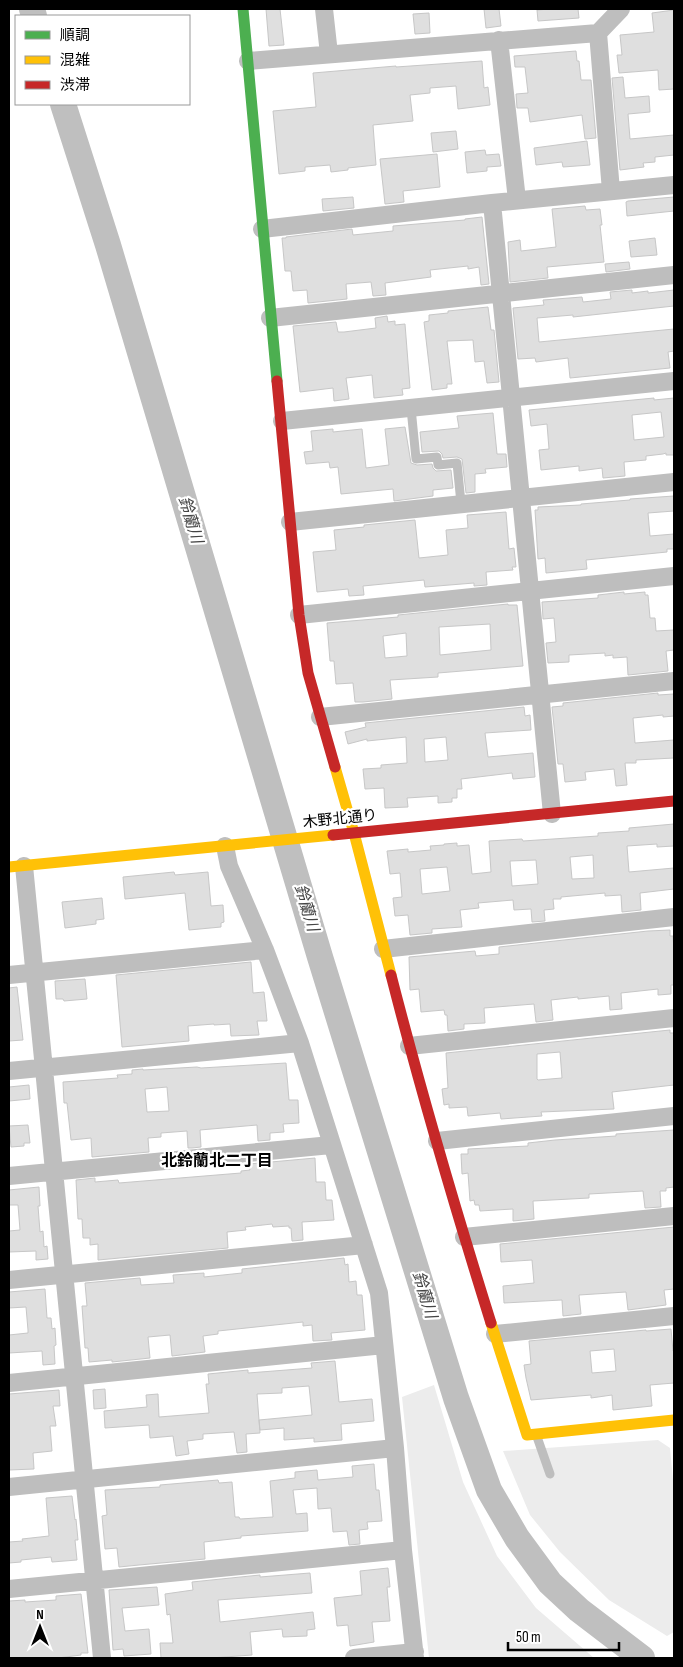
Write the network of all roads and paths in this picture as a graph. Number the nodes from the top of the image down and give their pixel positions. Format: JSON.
{"nodes":[{"id":1,"x":243,"y":9,"type":"edge"},
{"id":2,"x":324,"y":9,"type":"edge"},
{"id":3,"x":621,"y":9,"type":"edge"},
{"id":4,"x":598,"y":33,"type":"junction"},
{"id":5,"x":499,"y":40,"type":"junction"},
{"id":6,"x":329,"y":54,"type":"junction"},
{"id":7,"x":248,"y":61,"type":"junction"},
{"id":8,"x":674,"y":185,"type":"edge"},
{"id":9,"x":611,"y":191,"type":"junction"},
{"id":10,"x":517,"y":200,"type":"junction"},
{"id":11,"x":492,"y":202,"type":"junction"},
{"id":12,"x":262,"y":229,"type":"junction"},
{"id":13,"x":674,"y":276,"type":"edge"},
{"id":14,"x":501,"y":294,"type":"junction"},
{"id":15,"x":270,"y":318,"type":"junction"},
{"id":16,"x":674,"y":381,"type":"edge"},
{"id":17,"x":512,"y":398,"type":"junction"},
{"id":18,"x":411,"y":408,"type":"junction"},
{"id":19,"x":282,"y":421,"type":"junction"},
{"id":20,"x":674,"y":482,"type":"edge"},
{"id":21,"x":521,"y":497,"type":"junction"},
{"id":22,"x":461,"y":503,"type":"junction"},
{"id":23,"x":290,"y":522,"type":"junction"},
{"id":24,"x":674,"y":576,"type":"edge"},
{"id":25,"x":531,"y":590,"type":"junction"},
{"id":26,"x":299,"y":615,"type":"junction"},
{"id":27,"x":674,"y":681,"type":"edge"},
{"id":28,"x":540,"y":694,"type":"junction"},
{"id":29,"x":320,"y":717,"type":"junction"},
{"id":30,"x":674,"y":802,"type":"edge"},
{"id":31,"x":552,"y":814,"type":"junction"},
{"id":32,"x":354,"y":832,"type":"junction"},
{"id":33,"x":225,"y":846,"type":"junction"},
{"id":34,"x":16,"y":866,"type":"edge"},
{"id":35,"x":674,"y":918,"type":"edge"},
{"id":36,"x":383,"y":949,"type":"junction"},
{"id":37,"x":266,"y":950,"type":"junction"},
{"id":38,"x":35,"y":972,"type":"junction"},
{"id":39,"x":9,"y":974,"type":"edge"},
{"id":40,"x":674,"y":1018,"type":"edge"},
{"id":41,"x":300,"y":1043,"type":"junction"},
{"id":42,"x":409,"y":1046,"type":"junction"},
{"id":43,"x":44,"y":1068,"type":"junction"},
{"id":44,"x":9,"y":1071,"type":"edge"},
{"id":45,"x":674,"y":1116,"type":"edge"},
{"id":46,"x":437,"y":1141,"type":"junction"},
{"id":47,"x":331,"y":1145,"type":"junction"},
{"id":48,"x":54,"y":1172,"type":"junction"},
{"id":49,"x":9,"y":1176,"type":"edge"},
{"id":50,"x":674,"y":1216,"type":"edge"},
{"id":51,"x":464,"y":1237,"type":"junction"},
{"id":52,"x":364,"y":1246,"type":"junction"},
{"id":53,"x":64,"y":1274,"type":"junction"},
{"id":54,"x":9,"y":1280,"type":"edge"},
{"id":55,"x":674,"y":1316,"type":"edge"},
{"id":56,"x":495,"y":1334,"type":"junction"},
{"id":57,"x":384,"y":1345,"type":"junction"},
{"id":58,"x":75,"y":1378,"type":"junction"},
{"id":59,"x":9,"y":1384,"type":"edge"},
{"id":60,"x":674,"y":1420,"type":"edge"},
{"id":61,"x":536,"y":1434,"type":"junction"},
{"id":62,"x":395,"y":1448,"type":"junction"},
{"id":63,"x":550,"y":1474,"type":"dead end"},
{"id":64,"x":85,"y":1479,"type":"junction"},
{"id":65,"x":9,"y":1487,"type":"edge"},
{"id":66,"x":403,"y":1550,"type":"junction"},
{"id":67,"x":95,"y":1581,"type":"junction"},
{"id":68,"x":9,"y":1589,"type":"edge"},
{"id":69,"x":415,"y":1655,"type":"edge"},
{"id":70,"x":102,"y":1658,"type":"edge"},
{"id":71,"x":354,"y":1658,"type":"edge"}],
"edges":[{"from":1,"to":7,"type":"street"},
{"from":2,"to":6,"type":"street"},
{"from":3,"to":4,"type":"street"},
{"from":4,"to":5,"type":"street"},
{"from":4,"to":9,"type":"street"},
{"from":5,"to":6,"type":"street"},
{"from":5,"to":10,"type":"street"},
{"from":6,"to":7,"type":"street"},
{"from":7,"to":12,"type":"street"},
{"from":8,"to":9,"type":"street"},
{"from":9,"to":10,"type":"street"},
{"from":10,"to":11,"type":"street"},
{"from":11,"to":12,"type":"street"},
{"from":11,"to":14,"type":"street"},
{"from":12,"to":15,"type":"street"},
{"from":13,"to":14,"type":"street"},
{"from":14,"to":15,"type":"street"},
{"from":14,"to":17,"type":"street"},
{"from":15,"to":19,"type":"street"},
{"from":16,"to":17,"type":"street"},
{"from":17,"to":18,"type":"street"},
{"from":17,"to":21,"type":"street"},
{"from":18,"to":19,"type":"street"},
{"from":18,"to":22,"type":"lane"},
{"from":19,"to":23,"type":"street"},
{"from":20,"to":21,"type":"street"},
{"from":21,"to":22,"type":"street"},
{"from":21,"to":25,"type":"street"},
{"from":22,"to":23,"type":"street"},
{"from":23,"to":26,"type":"street"},
{"from":24,"to":25,"type":"street"},
{"from":25,"to":26,"type":"street"},
{"from":25,"to":28,"type":"street"},
{"from":26,"to":29,"type":"street"},
{"from":27,"to":28,"type":"street"},
{"from":28,"to":29,"type":"street"},
{"from":28,"to":31,"type":"street"},
{"from":29,"to":32,"type":"street"},
{"from":30,"to":31,"type":"street","name":"木野北通り"},
{"from":31,"to":32,"type":"street","name":"木野北通り"},
{"from":32,"to":33,"type":"street","name":"木野北通り"},
{"from":32,"to":36,"type":"street"},
{"from":33,"to":34,"type":"street","name":"木野北通り"},
{"from":33,"to":37,"type":"street"},
{"from":34,"to":38,"type":"street"},
{"from":35,"to":36,"type":"street"},
{"from":36,"to":42,"type":"street"},
{"from":37,"to":38,"type":"street"},
{"from":37,"to":41,"type":"street"},
{"from":38,"to":39,"type":"street"},
{"from":38,"to":43,"type":"street"},
{"from":40,"to":42,"type":"street"},
{"from":41,"to":43,"type":"street"},
{"from":41,"to":47,"type":"street"},
{"from":42,"to":46,"type":"street"},
{"from":43,"to":44,"type":"street"},
{"from":43,"to":48,"type":"street"},
{"from":45,"to":46,"type":"street"},
{"from":46,"to":51,"type":"street"},
{"from":47,"to":48,"type":"street"},
{"from":47,"to":52,"type":"street"},
{"from":48,"to":49,"type":"street"},
{"from":48,"to":53,"type":"street"},
{"from":50,"to":51,"type":"street"},
{"from":51,"to":56,"type":"street"},
{"from":52,"to":53,"type":"street"},
{"from":52,"to":57,"type":"street"},
{"from":53,"to":54,"type":"street"},
{"from":53,"to":58,"type":"street"},
{"from":55,"to":56,"type":"street"},
{"from":56,"to":61,"type":"street"},
{"from":57,"to":58,"type":"street"},
{"from":57,"to":62,"type":"street"},
{"from":58,"to":59,"type":"street"},
{"from":58,"to":64,"type":"street"},
{"from":60,"to":61,"type":"street"},
{"from":61,"to":63,"type":"lane"},
{"from":62,"to":64,"type":"street"},
{"from":62,"to":66,"type":"street"},
{"from":64,"to":65,"type":"street"},
{"from":64,"to":67,"type":"street"},
{"from":66,"to":67,"type":"street"},
{"from":66,"to":69,"type":"street"},
{"from":67,"to":68,"type":"street"},
{"from":67,"to":70,"type":"street"},
{"from":69,"to":71,"type":"street"}]}
